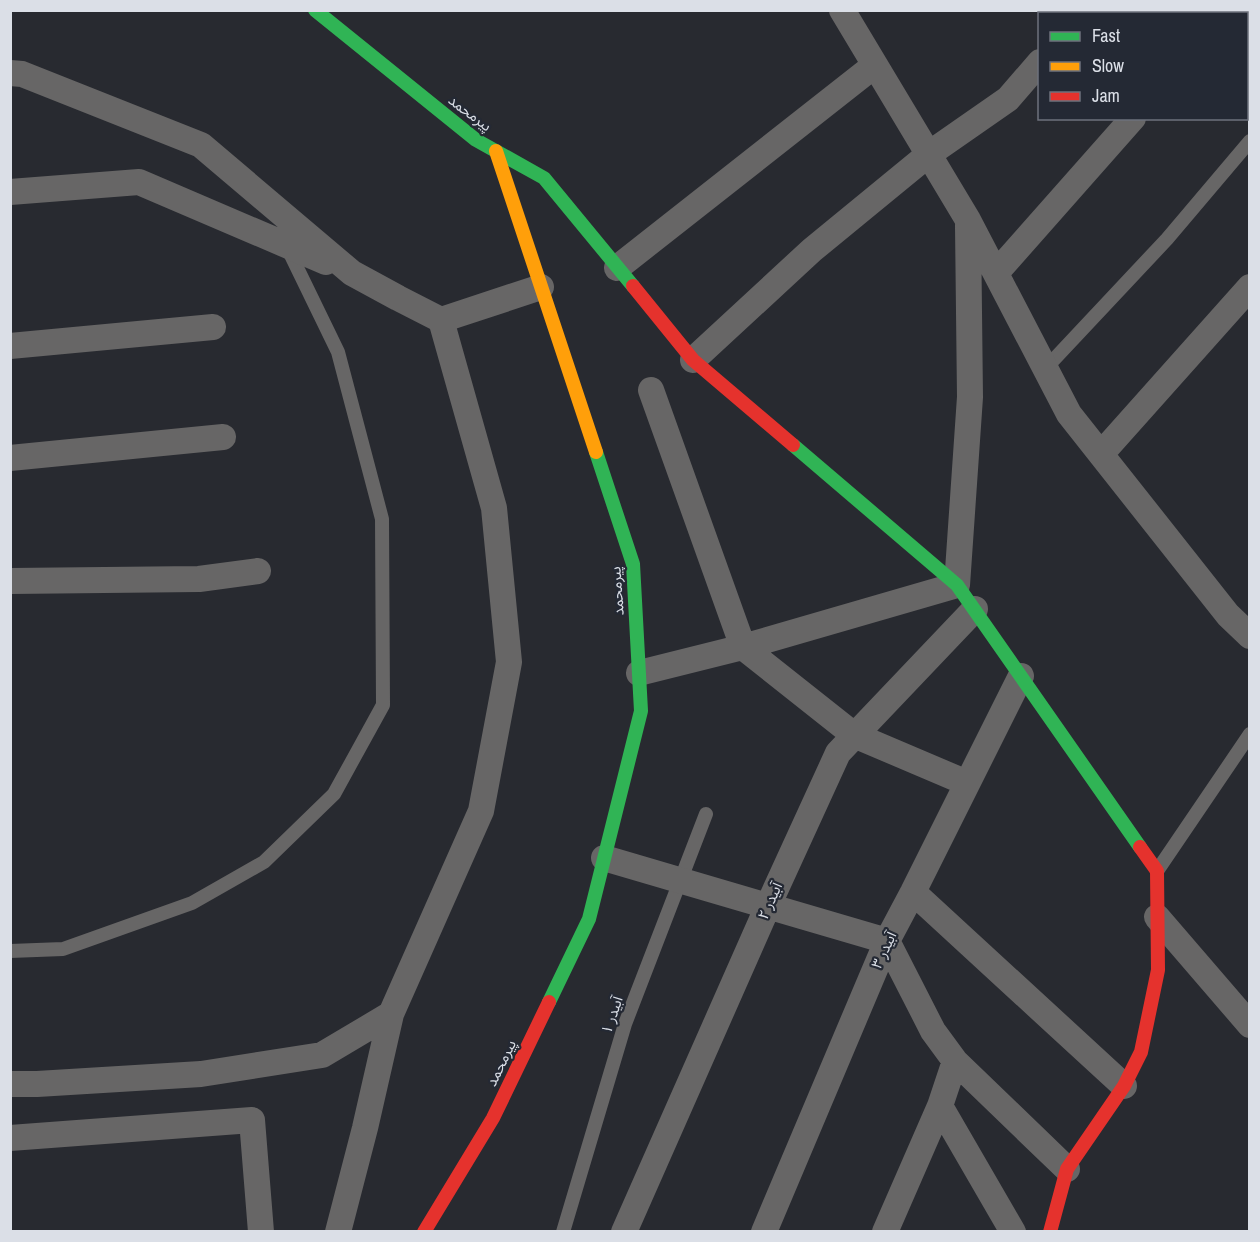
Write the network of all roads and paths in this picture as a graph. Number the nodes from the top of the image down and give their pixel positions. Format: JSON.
{"nodes":[{"id":1,"x":842,"y":10,"type":"edge"},
{"id":2,"x":329,"y":15,"type":"edge"},
{"id":3,"x":1038,"y":64,"type":"edge"},
{"id":4,"x":875,"y":65,"type":"junction"},
{"id":5,"x":10,"y":73,"type":"edge"},
{"id":6,"x":1131,"y":120,"type":"edge"},
{"id":7,"x":1250,"y":141,"type":"edge"},
{"id":8,"x":496,"y":151,"type":"junction"},
{"id":9,"x":929,"y":154,"type":"junction"},
{"id":10,"x":10,"y":192,"type":"edge"},
{"id":11,"x":968,"y":220,"type":"junction"},
{"id":12,"x":286,"y":245,"type":"junction"},
{"id":13,"x":617,"y":268,"type":"junction"},
{"id":14,"x":352,"y":273,"type":"junction"},
{"id":15,"x":996,"y":273,"type":"junction"},
{"id":16,"x":1250,"y":286,"type":"edge"},
{"id":17,"x":541,"y":287,"type":"junction"},
{"id":18,"x":441,"y":320,"type":"junction"},
{"id":19,"x":213,"y":327,"type":"dead end"},
{"id":20,"x":10,"y":346,"type":"edge"},
{"id":21,"x":693,"y":360,"type":"junction"},
{"id":22,"x":1046,"y":369,"type":"junction"},
{"id":23,"x":651,"y":390,"type":"dead end"},
{"id":24,"x":223,"y":437,"type":"dead end"},
{"id":25,"x":1101,"y":454,"type":"junction"},
{"id":26,"x":10,"y":458,"type":"edge"},
{"id":27,"x":258,"y":571,"type":"dead end"},
{"id":28,"x":10,"y":580,"type":"edge"},
{"id":29,"x":957,"y":585,"type":"junction"},
{"id":30,"x":975,"y":609,"type":"junction"},
{"id":31,"x":1250,"y":636,"type":"edge"},
{"id":32,"x":743,"y":647,"type":"junction"},
{"id":33,"x":639,"y":673,"type":"junction"},
{"id":34,"x":1021,"y":676,"type":"junction"},
{"id":35,"x":1250,"y":734,"type":"edge"},
{"id":36,"x":854,"y":735,"type":"junction"},
{"id":37,"x":967,"y":783,"type":"junction"},
{"id":38,"x":706,"y":814,"type":"dead end"},
{"id":39,"x":604,"y":858,"type":"junction"},
{"id":40,"x":1157,"y":871,"type":"junction"},
{"id":41,"x":680,"y":880,"type":"junction"},
{"id":42,"x":913,"y":892,"type":"junction"},
{"id":43,"x":768,"y":906,"type":"junction"},
{"id":44,"x":1157,"y":917,"type":"junction"},
{"id":45,"x":887,"y":941,"type":"junction"},
{"id":46,"x":10,"y":951,"type":"edge"},
{"id":47,"x":391,"y":1014,"type":"junction"},
{"id":48,"x":1250,"y":1025,"type":"edge"},
{"id":49,"x":955,"y":1061,"type":"junction"},
{"id":50,"x":10,"y":1084,"type":"edge"},
{"id":51,"x":1124,"y":1086,"type":"junction"},
{"id":52,"x":940,"y":1106,"type":"junction"},
{"id":53,"x":10,"y":1138,"type":"edge"},
{"id":54,"x":1067,"y":1169,"type":"junction"},
{"id":55,"x":261,"y":1232,"type":"edge"},
{"id":56,"x":338,"y":1232,"type":"edge"},
{"id":57,"x":424,"y":1232,"type":"edge"},
{"id":58,"x":563,"y":1232,"type":"edge"},
{"id":59,"x":624,"y":1232,"type":"edge"},
{"id":60,"x":764,"y":1232,"type":"edge"},
{"id":61,"x":885,"y":1232,"type":"edge"},
{"id":62,"x":1013,"y":1232,"type":"edge"},
{"id":63,"x":1050,"y":1232,"type":"edge"}],
"edges":[{"from":1,"to":4,"type":"street"},
{"from":2,"to":8,"type":"street","name":"پیرمحمد"},
{"from":3,"to":9,"type":"street"},
{"from":4,"to":9,"type":"street"},
{"from":4,"to":13,"type":"street"},
{"from":5,"to":14,"type":"street"},
{"from":6,"to":15,"type":"street"},
{"from":7,"to":22,"type":"lane"},
{"from":8,"to":13,"type":"street"},
{"from":8,"to":17,"type":"street","name":"پیرمحمد"},
{"from":9,"to":11,"type":"street"},
{"from":9,"to":21,"type":"street"},
{"from":10,"to":12,"type":"street"},
{"from":11,"to":15,"type":"street"},
{"from":11,"to":29,"type":"street"},
{"from":12,"to":14,"type":"street"},
{"from":12,"to":46,"type":"lane"},
{"from":13,"to":21,"type":"street"},
{"from":14,"to":18,"type":"street"},
{"from":15,"to":22,"type":"street"},
{"from":16,"to":25,"type":"street"},
{"from":17,"to":18,"type":"street"},
{"from":17,"to":33,"type":"street","name":"پیرمحمد"},
{"from":18,"to":47,"type":"street"},
{"from":19,"to":20,"type":"street"},
{"from":21,"to":29,"type":"street"},
{"from":22,"to":25,"type":"street"},
{"from":23,"to":32,"type":"street"},
{"from":24,"to":26,"type":"street"},
{"from":25,"to":31,"type":"street"},
{"from":27,"to":28,"type":"street"},
{"from":29,"to":30,"type":"street"},
{"from":29,"to":32,"type":"street"},
{"from":30,"to":34,"type":"street"},
{"from":30,"to":36,"type":"street","name":"آبیدر ۲"},
{"from":32,"to":33,"type":"street"},
{"from":32,"to":36,"type":"street"},
{"from":33,"to":39,"type":"street","name":"پیرمحمد"},
{"from":34,"to":37,"type":"street","name":"آبیدر ۳"},
{"from":34,"to":40,"type":"street"},
{"from":35,"to":40,"type":"lane"},
{"from":36,"to":37,"type":"street"},
{"from":36,"to":43,"type":"street","name":"آبیدر ۲"},
{"from":37,"to":42,"type":"street","name":"آبیدر ۳"},
{"from":38,"to":41,"type":"lane","name":"آبیدر ۱"},
{"from":39,"to":41,"type":"street"},
{"from":39,"to":57,"type":"street","name":"پیرمحمد"},
{"from":40,"to":44,"type":"street"},
{"from":41,"to":43,"type":"street"},
{"from":41,"to":58,"type":"lane","name":"آبیدر ۱"},
{"from":42,"to":45,"type":"street","name":"آبیدر ۳"},
{"from":42,"to":51,"type":"street"},
{"from":43,"to":45,"type":"street"},
{"from":43,"to":59,"type":"street","name":"آبیدر ۲"},
{"from":44,"to":48,"type":"street"},
{"from":44,"to":51,"type":"street"},
{"from":45,"to":49,"type":"street"},
{"from":45,"to":60,"type":"street","name":"آبیدر ۳"},
{"from":47,"to":50,"type":"street"},
{"from":47,"to":56,"type":"street"},
{"from":49,"to":52,"type":"street"},
{"from":49,"to":54,"type":"street"},
{"from":51,"to":54,"type":"street"},
{"from":52,"to":61,"type":"street"},
{"from":52,"to":62,"type":"street"},
{"from":53,"to":55,"type":"street"},
{"from":54,"to":63,"type":"street"}]}
